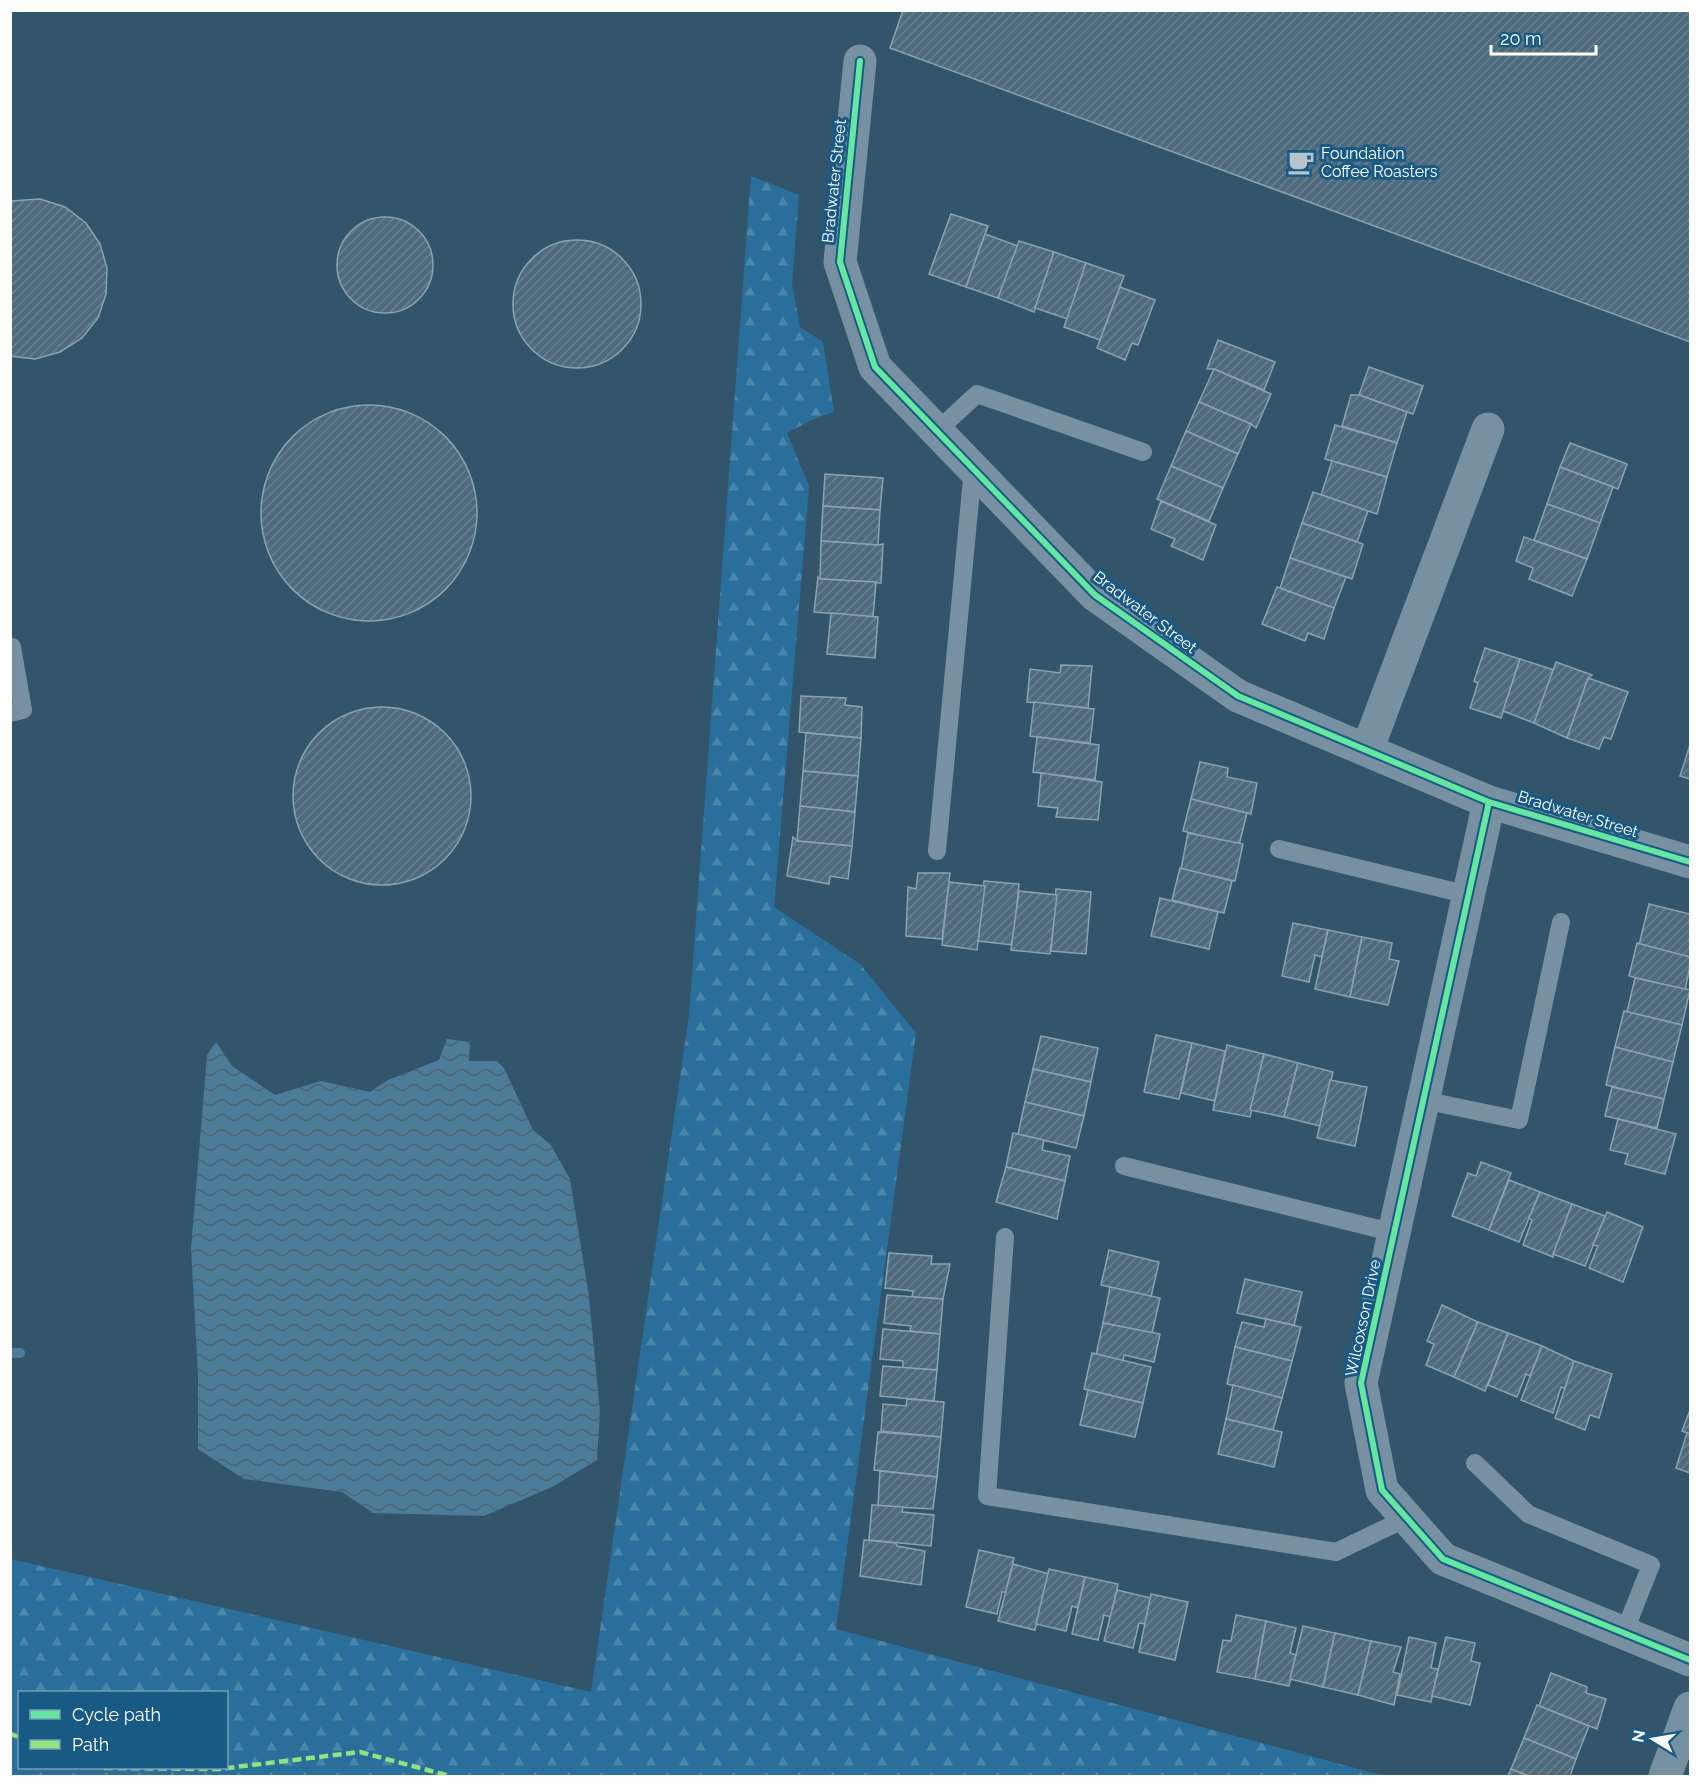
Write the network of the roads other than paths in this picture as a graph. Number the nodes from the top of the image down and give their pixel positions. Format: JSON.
{"nodes":[{"id":1,"x":860,"y":61,"type":"dead end"},
{"id":2,"x":1488,"y":429,"type":"dead end"},
{"id":3,"x":937,"y":430,"type":"junction"},
{"id":4,"x":1143,"y":452,"type":"dead end"},
{"id":5,"x":973,"y":468,"type":"junction"},
{"id":6,"x":10,"y":647,"type":"edge"},
{"id":7,"x":10,"y":713,"type":"edge"},
{"id":8,"x":1367,"y":750,"type":"junction"},
{"id":9,"x":1489,"y":802,"type":"junction"},
{"id":10,"x":1279,"y":849,"type":"dead end"},
{"id":11,"x":937,"y":851,"type":"dead end"},
{"id":12,"x":1690,"y":862,"type":"edge"},
{"id":13,"x":1468,"y":895,"type":"junction"},
{"id":14,"x":1561,"y":922,"type":"dead end"},
{"id":15,"x":1423,"y":1100,"type":"junction"},
{"id":16,"x":1124,"y":1166,"type":"dead end"},
{"id":17,"x":1395,"y":1233,"type":"junction"},
{"id":18,"x":1005,"y":1237,"type":"dead end"},
{"id":19,"x":1475,"y":1463,"type":"dead end"},
{"id":20,"x":1407,"y":1518,"type":"junction"},
{"id":21,"x":1624,"y":1633,"type":"junction"},
{"id":22,"x":1690,"y":1660,"type":"edge"},
{"id":23,"x":1690,"y":1708,"type":"edge"},
{"id":24,"x":1665,"y":1776,"type":"edge"}],
"edges":[{"from":1,"to":3,"type":"street","name":"Bradwater Street"},
{"from":2,"to":8,"type":"street"},
{"from":3,"to":4,"type":"lane"},
{"from":3,"to":5,"type":"street","name":"Bradwater Street"},
{"from":5,"to":8,"type":"street","name":"Bradwater Street"},
{"from":5,"to":11,"type":"lane"},
{"from":6,"to":7,"type":"lane"},
{"from":8,"to":9,"type":"street","name":"Bradwater Street"},
{"from":9,"to":12,"type":"street","name":"Bradwater Street"},
{"from":9,"to":13,"type":"street","name":"Wilcoxson Drive"},
{"from":10,"to":13,"type":"lane"},
{"from":13,"to":15,"type":"street","name":"Wilcoxson Drive"},
{"from":14,"to":15,"type":"lane"},
{"from":15,"to":17,"type":"street","name":"Wilcoxson Drive"},
{"from":16,"to":17,"type":"lane"},
{"from":17,"to":20,"type":"street","name":"Wilcoxson Drive"},
{"from":18,"to":20,"type":"lane"},
{"from":19,"to":21,"type":"lane"},
{"from":20,"to":21,"type":"street","name":"Wilcoxson Drive"},
{"from":21,"to":22,"type":"street","name":"Wilcoxson Drive"},
{"from":23,"to":24,"type":"street"}]}
